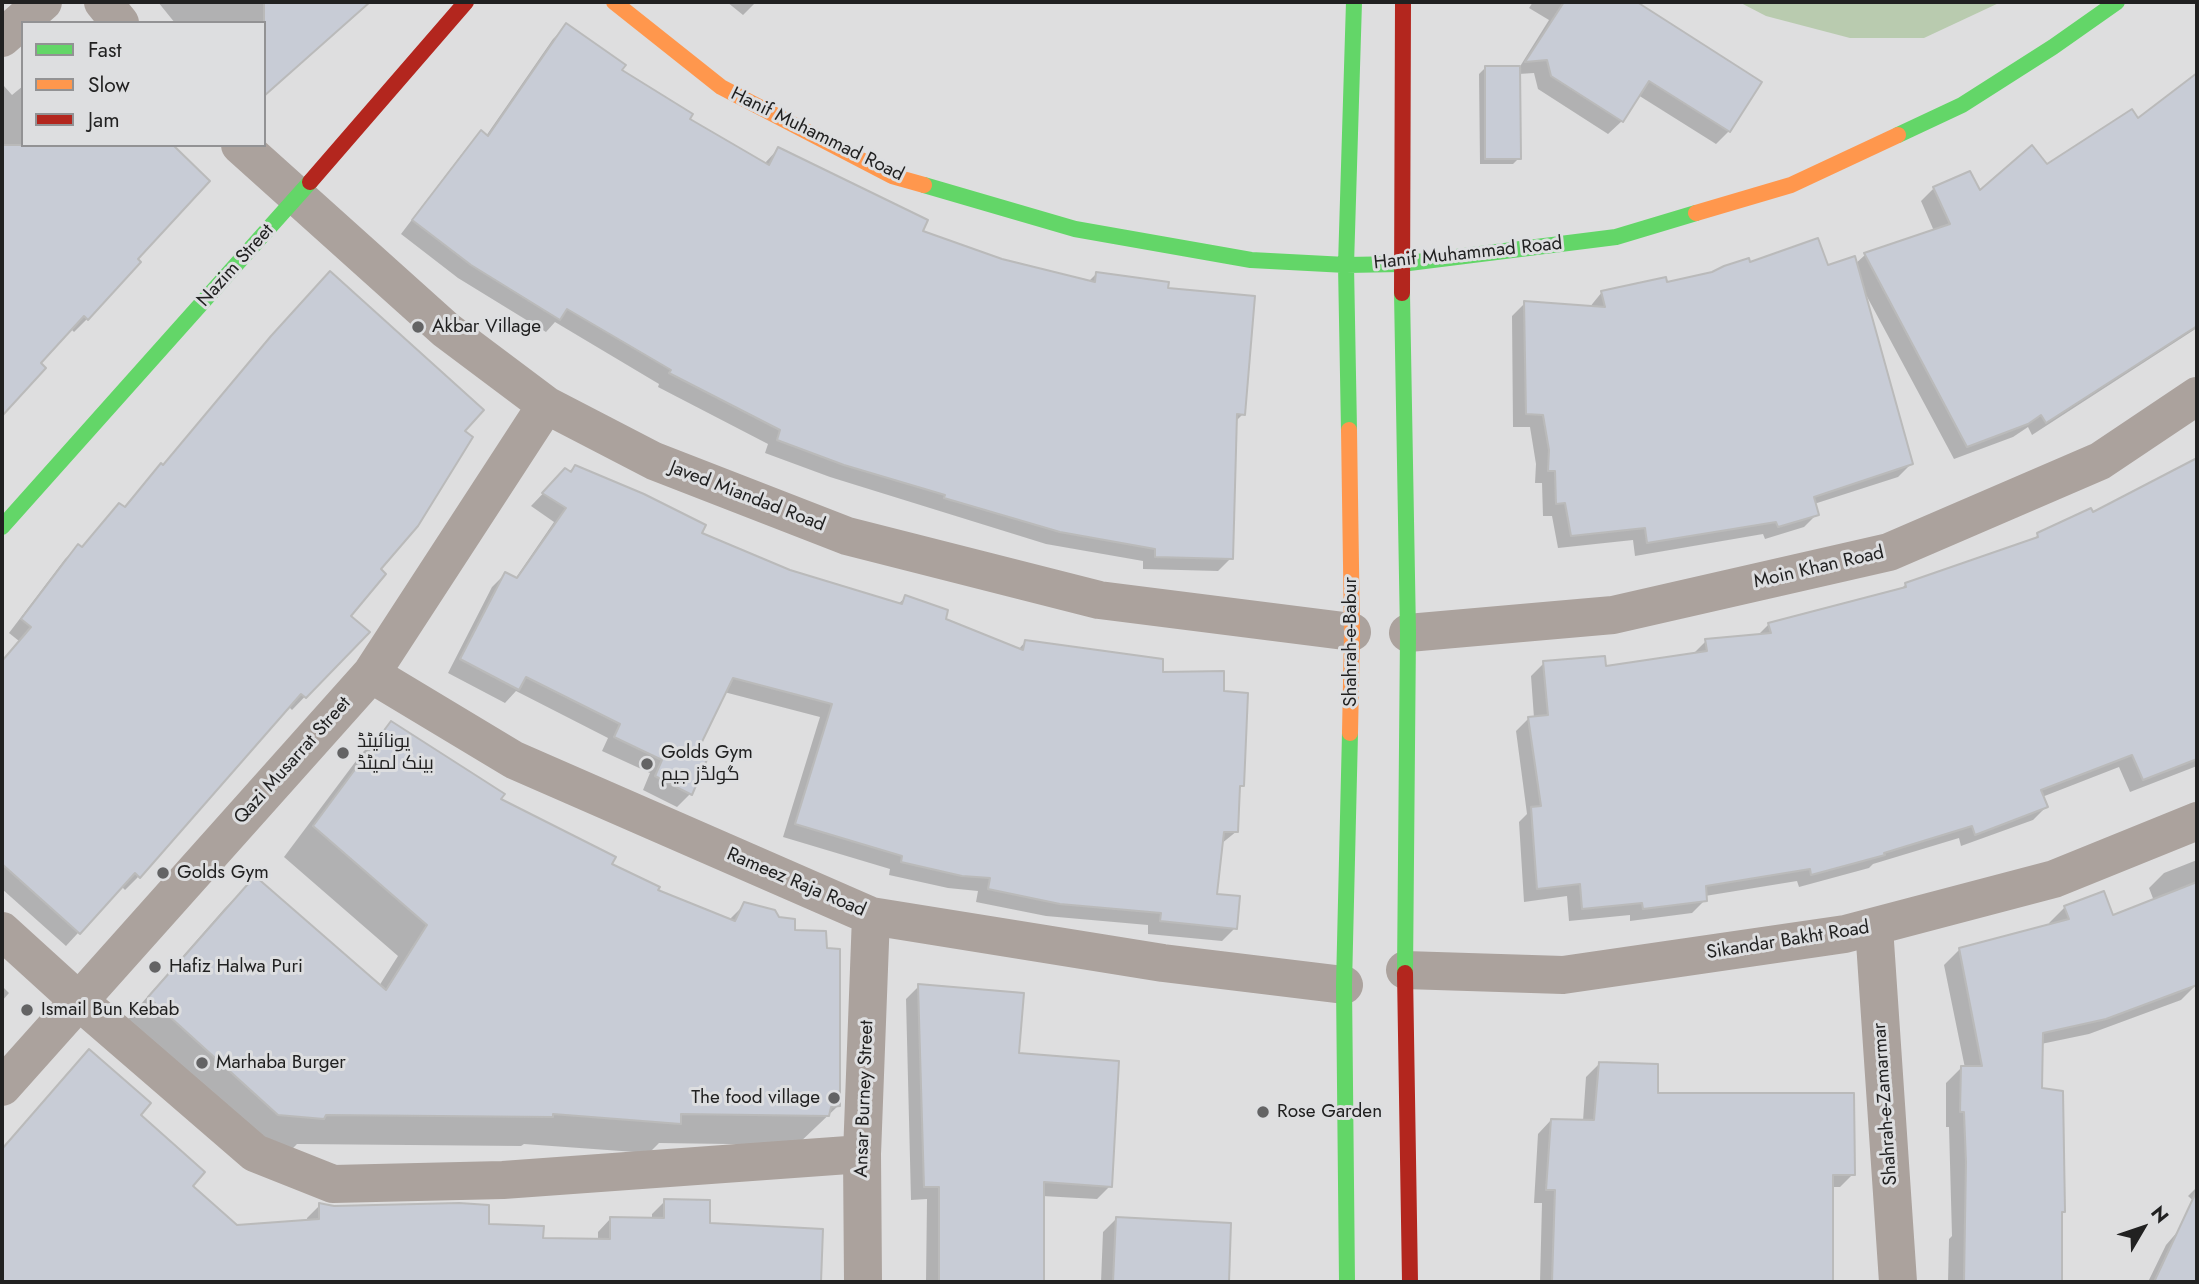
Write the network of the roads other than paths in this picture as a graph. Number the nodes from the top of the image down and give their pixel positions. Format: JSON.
{"nodes":[{"id":1,"x":43,"y":2,"type":"edge"},
{"id":2,"x":103,"y":2,"type":"edge"},
{"id":3,"x":466,"y":2,"type":"edge"},
{"id":4,"x":614,"y":2,"type":"edge"},
{"id":5,"x":1354,"y":2,"type":"edge"},
{"id":6,"x":1403,"y":2,"type":"edge"},
{"id":7,"x":2117,"y":2,"type":"edge"},
{"id":8,"x":118,"y":21,"type":"edge"},
{"id":9,"x":2,"y":37,"type":"edge"},
{"id":10,"x":242,"y":147,"type":"edge"},
{"id":11,"x":297,"y":197,"type":"junction"},
{"id":12,"x":1401,"y":264,"type":"junction"},
{"id":13,"x":1346,"y":265,"type":"junction"},
{"id":14,"x":2197,"y":396,"type":"edge"},
{"id":15,"x":546,"y":405,"type":"junction"},
{"id":16,"x":2,"y":527,"type":"edge"},
{"id":17,"x":1352,"y":632,"type":"junction"},
{"id":18,"x":1408,"y":633,"type":"junction"},
{"id":19,"x":371,"y":674,"type":"junction"},
{"id":20,"x":2197,"y":821,"type":"edge"},
{"id":21,"x":871,"y":916,"type":"junction"},
{"id":22,"x":1874,"y":927,"type":"junction"},
{"id":23,"x":2,"y":931,"type":"edge"},
{"id":24,"x":1405,"y":970,"type":"junction"},
{"id":25,"x":1344,"y":985,"type":"junction"},
{"id":26,"x":79,"y":1001,"type":"junction"},
{"id":27,"x":2,"y":1087,"type":"edge"},
{"id":28,"x":862,"y":1154,"type":"junction"},
{"id":29,"x":863,"y":1282,"type":"edge"},
{"id":30,"x":1347,"y":1282,"type":"edge"},
{"id":31,"x":1410,"y":1282,"type":"edge"},
{"id":32,"x":1898,"y":1282,"type":"edge"}],
"edges":[{"from":1,"to":9,"type":"street"},
{"from":2,"to":8,"type":"street"},
{"from":3,"to":11,"type":"main road","name":"Nazim Street"},
{"from":4,"to":13,"type":"main road","name":"Hanif Muhammad Road"},
{"from":5,"to":13,"type":"main road","name":"Shahrah-e-Babur"},
{"from":6,"to":12,"type":"main road"},
{"from":7,"to":12,"type":"main road","name":"Hanif Muhammad Road"},
{"from":10,"to":11,"type":"street","name":"Javed Miandad Road"},
{"from":11,"to":15,"type":"street","name":"Javed Miandad Road"},
{"from":11,"to":16,"type":"main road","name":"Nazim Street"},
{"from":12,"to":13,"type":"main road","name":"Hanif Muhammad Road"},
{"from":12,"to":18,"type":"main road"},
{"from":13,"to":17,"type":"main road","name":"Shahrah-e-Babur"},
{"from":14,"to":18,"type":"street","name":"Moin Khan Road"},
{"from":15,"to":17,"type":"street","name":"Javed Miandad Road"},
{"from":15,"to":19,"type":"street","name":"Qazi Musarrat Street"},
{"from":17,"to":25,"type":"main road","name":"Shahrah-e-Babur"},
{"from":18,"to":24,"type":"main road"},
{"from":19,"to":21,"type":"street","name":"Rameez Raja Road"},
{"from":19,"to":26,"type":"street","name":"Qazi Musarrat Street"},
{"from":20,"to":22,"type":"street","name":"Sikandar Bakht Road"},
{"from":21,"to":25,"type":"street","name":"Rameez Raja Road"},
{"from":21,"to":28,"type":"street","name":"Ansar Burney Street"},
{"from":22,"to":24,"type":"street","name":"Sikandar Bakht Road"},
{"from":22,"to":32,"type":"street","name":"Shahrah-e-Zamarmar"},
{"from":23,"to":26,"type":"street"},
{"from":24,"to":31,"type":"main road"},
{"from":25,"to":30,"type":"main road","name":"Shahrah-e-Babur"},
{"from":26,"to":27,"type":"street","name":"Qazi Musarrat Street"},
{"from":26,"to":28,"type":"street"},
{"from":28,"to":29,"type":"street","name":"Ansar Burney Street"}]}
